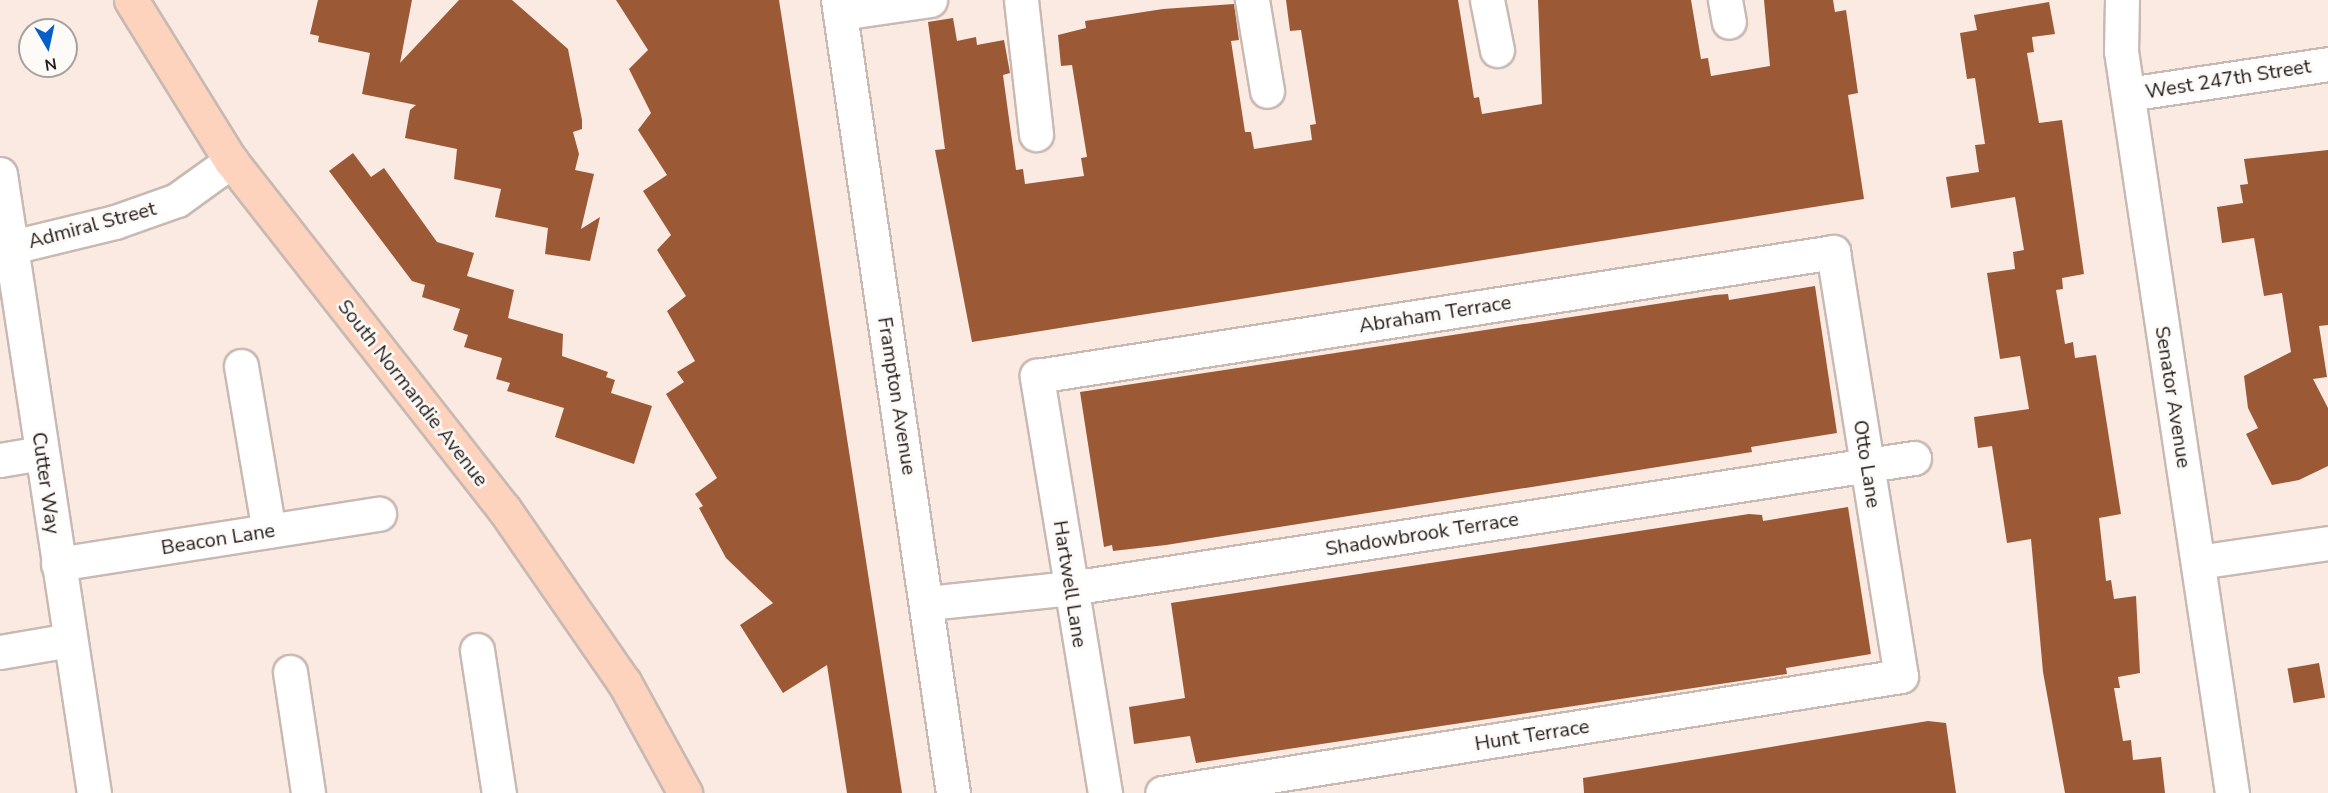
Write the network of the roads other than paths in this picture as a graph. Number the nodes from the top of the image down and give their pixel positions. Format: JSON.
{"nodes":[{"id":1,"x":130,"y":0,"type":"edge"},
{"id":2,"x":930,"y":0,"type":"edge"},
{"id":3,"x":1021,"y":0,"type":"edge"},
{"id":4,"x":1252,"y":0,"type":"edge"},
{"id":5,"x":1487,"y":0,"type":"edge"},
{"id":6,"x":2122,"y":0,"type":"edge"},
{"id":7,"x":838,"y":6,"type":"edge"},
{"id":8,"x":1497,"y":50,"type":"dead end"},
{"id":9,"x":2328,"y":64,"type":"edge"},
{"id":10,"x":1267,"y":91,"type":"dead end"},
{"id":11,"x":2128,"y":94,"type":"junction"},
{"id":12,"x":1036,"y":134,"type":"dead end"},
{"id":13,"x":231,"y":161,"type":"junction"},
{"id":14,"x":0,"y":174,"type":"edge"},
{"id":15,"x":1833,"y":252,"type":"joint"},
{"id":16,"x":8,"y":257,"type":"edge"},
{"id":17,"x":241,"y":366,"type":"dead end"},
{"id":18,"x":1037,"y":375,"type":"joint"},
{"id":19,"x":41,"y":453,"type":"junction"},
{"id":20,"x":1914,"y":458,"type":"dead end"},
{"id":21,"x":0,"y":460,"type":"edge"},
{"id":22,"x":1868,"y":466,"type":"junction"},
{"id":23,"x":379,"y":514,"type":"dead end"},
{"id":24,"x":269,"y":531,"type":"junction"},
{"id":25,"x":2328,"y":543,"type":"edge"},
{"id":26,"x":2198,"y":562,"type":"junction"},
{"id":27,"x":58,"y":564,"type":"junction"},
{"id":28,"x":1071,"y":588,"type":"junction"},
{"id":29,"x":928,"y":603,"type":"junction"},
{"id":30,"x":70,"y":640,"type":"junction"},
{"id":31,"x":477,"y":650,"type":"dead end"},
{"id":32,"x":0,"y":652,"type":"edge"},
{"id":33,"x":290,"y":672,"type":"dead end"},
{"id":34,"x":1901,"y":676,"type":"joint"},
{"id":35,"x":94,"y":793,"type":"edge"},
{"id":36,"x":308,"y":793,"type":"edge"},
{"id":37,"x":499,"y":793,"type":"edge"},
{"id":38,"x":685,"y":793,"type":"edge"},
{"id":39,"x":953,"y":793,"type":"edge"},
{"id":40,"x":1105,"y":793,"type":"edge"},
{"id":41,"x":1162,"y":793,"type":"edge"},
{"id":42,"x":2232,"y":793,"type":"edge"}],
"edges":[{"from":1,"to":13,"type":"main road","name":"South Normandie Avenue"},
{"from":2,"to":7,"type":"street"},
{"from":3,"to":12,"type":"street"},
{"from":4,"to":10,"type":"street"},
{"from":5,"to":8,"type":"street"},
{"from":6,"to":11,"type":"street","name":"Senator Avenue"},
{"from":7,"to":29,"type":"street","name":"Frampton Avenue"},
{"from":9,"to":11,"type":"street","name":"West 247th Street"},
{"from":11,"to":26,"type":"street","name":"Senator Avenue"},
{"from":13,"to":16,"type":"street","name":"Admiral Street"},
{"from":13,"to":38,"type":"main road","name":"South Normandie Avenue"},
{"from":14,"to":16,"type":"street","name":"Cutter Way"},
{"from":15,"to":18,"type":"street","name":"Abraham Terrace"},
{"from":15,"to":22,"type":"street","name":"Otto Lane"},
{"from":16,"to":19,"type":"street","name":"Cutter Way"},
{"from":17,"to":24,"type":"street"},
{"from":18,"to":28,"type":"street","name":"Hartwell Lane"},
{"from":19,"to":21,"type":"street"},
{"from":19,"to":27,"type":"street","name":"Cutter Way"},
{"from":20,"to":22,"type":"street","name":"Shadowbrook Terrace"},
{"from":22,"to":28,"type":"street","name":"Shadowbrook Terrace"},
{"from":22,"to":34,"type":"street","name":"Otto Lane"},
{"from":23,"to":24,"type":"street","name":"Beacon Lane"},
{"from":24,"to":27,"type":"street","name":"Beacon Lane"},
{"from":25,"to":26,"type":"street"},
{"from":26,"to":42,"type":"street","name":"Senator Avenue"},
{"from":27,"to":30,"type":"street","name":"Cutter Way"},
{"from":28,"to":29,"type":"street","name":"Shadowbrook Terrace"},
{"from":28,"to":40,"type":"street","name":"Hartwell Lane"},
{"from":29,"to":39,"type":"street","name":"Frampton Avenue"},
{"from":30,"to":32,"type":"street"},
{"from":30,"to":35,"type":"street","name":"Cutter Way"},
{"from":31,"to":37,"type":"street"},
{"from":33,"to":36,"type":"street"},
{"from":34,"to":41,"type":"street","name":"Hunt Terrace"}]}
